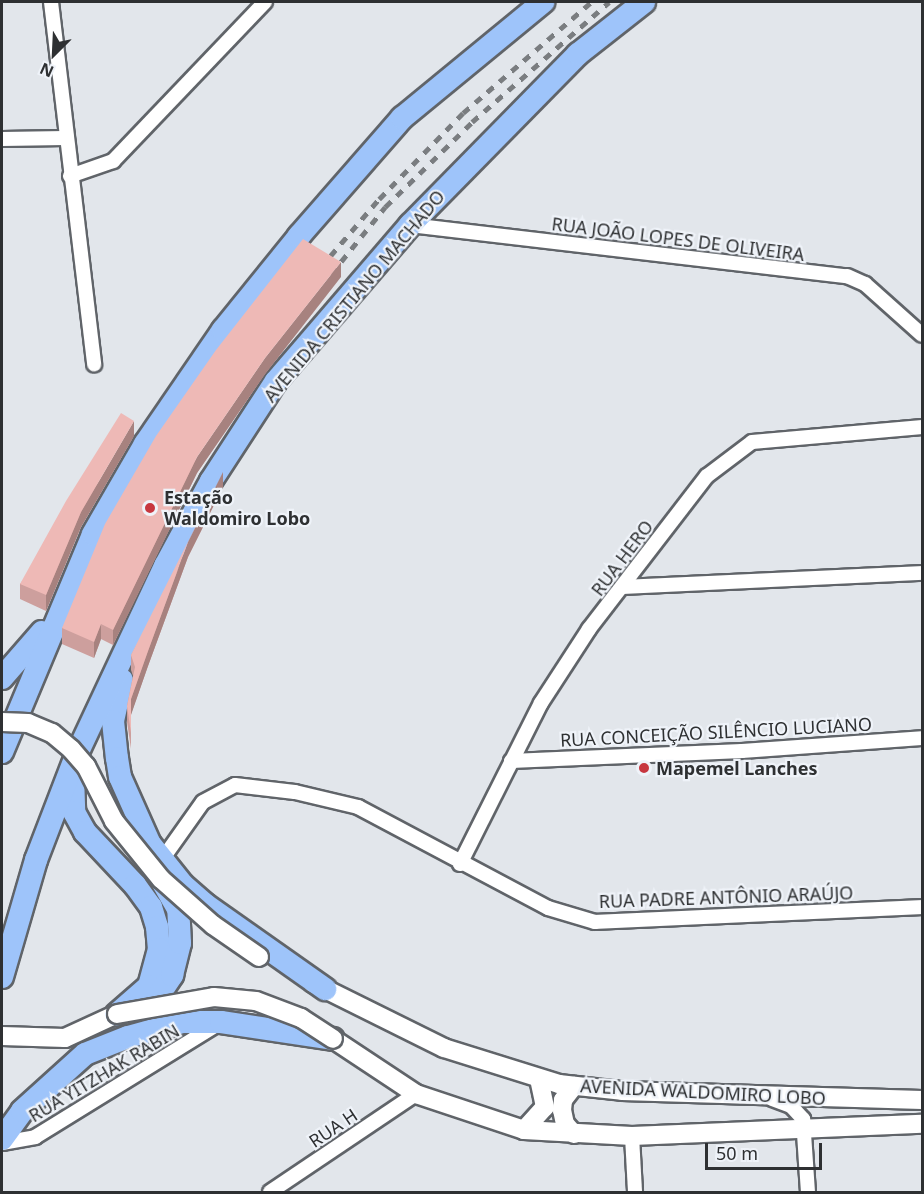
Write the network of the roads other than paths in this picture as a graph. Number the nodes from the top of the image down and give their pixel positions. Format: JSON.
{"nodes":[{"id":1,"x":51,"y":2,"type":"edge"},
{"id":2,"x":265,"y":2,"type":"edge"},
{"id":3,"x":543,"y":2,"type":"edge"},
{"id":4,"x":644,"y":2,"type":"edge"},
{"id":5,"x":65,"y":138,"type":"junction"},
{"id":6,"x":2,"y":140,"type":"edge"},
{"id":7,"x":70,"y":176,"type":"junction"},
{"id":8,"x":410,"y":225,"type":"junction"},
{"id":9,"x":922,"y":335,"type":"edge"},
{"id":10,"x":94,"y":364,"type":"dead end"},
{"id":11,"x":922,"y":427,"type":"edge"},
{"id":12,"x":922,"y":573,"type":"edge"},
{"id":13,"x":624,"y":586,"type":"junction"},
{"id":14,"x":55,"y":618,"type":"junction"},
{"id":15,"x":129,"y":643,"type":"junction"},
{"id":16,"x":2,"y":678,"type":"edge"},
{"id":17,"x":2,"y":722,"type":"edge"},
{"id":18,"x":922,"y":738,"type":"edge"},
{"id":19,"x":2,"y":752,"type":"edge"},
{"id":20,"x":76,"y":756,"type":"junction"},
{"id":21,"x":511,"y":760,"type":"junction"},
{"id":22,"x":460,"y":864,"type":"junction"},
{"id":23,"x":161,"y":870,"type":"junction"},
{"id":24,"x":922,"y":907,"type":"edge"},
{"id":25,"x":2,"y":977,"type":"edge"},
{"id":26,"x":325,"y":989,"type":"junction"},
{"id":27,"x":117,"y":1014,"type":"junction"},
{"id":28,"x":221,"y":1022,"type":"junction"},
{"id":29,"x":2,"y":1036,"type":"edge"},
{"id":30,"x":333,"y":1039,"type":"junction"},
{"id":31,"x":85,"y":1054,"type":"junction"},
{"id":32,"x":539,"y":1079,"type":"junction"},
{"id":33,"x":574,"y":1086,"type":"junction"},
{"id":34,"x":416,"y":1094,"type":"junction"},
{"id":35,"x":747,"y":1094,"type":"junction"},
{"id":36,"x":922,"y":1100,"type":"edge"},
{"id":37,"x":922,"y":1124,"type":"edge"},
{"id":38,"x":805,"y":1128,"type":"junction"},
{"id":39,"x":524,"y":1130,"type":"junction"},
{"id":40,"x":574,"y":1134,"type":"junction"},
{"id":41,"x":632,"y":1136,"type":"junction"},
{"id":42,"x":2,"y":1141,"type":"edge"},
{"id":43,"x":270,"y":1192,"type":"edge"},
{"id":44,"x":635,"y":1192,"type":"edge"},
{"id":45,"x":807,"y":1192,"type":"edge"}],
"edges":[{"from":1,"to":5,"type":"street"},
{"from":2,"to":7,"type":"street"},
{"from":3,"to":14,"type":"highway"},
{"from":4,"to":8,"type":"highway","name":"AVENIDA CRISTIANO MACHADO"},
{"from":5,"to":6,"type":"street"},
{"from":5,"to":7,"type":"street"},
{"from":7,"to":10,"type":"street"},
{"from":8,"to":9,"type":"street","name":"RUA JOÃO LOPES DE OLIVEIRA"},
{"from":8,"to":15,"type":"highway","name":"AVENIDA CRISTIANO MACHADO"},
{"from":11,"to":13,"type":"street","name":"RUA HERO"},
{"from":12,"to":13,"type":"street"},
{"from":13,"to":21,"type":"street","name":"RUA HERO"},
{"from":14,"to":16,"type":"highway"},
{"from":14,"to":19,"type":"highway"},
{"from":15,"to":20,"type":"highway","name":"AVENIDA CRISTIANO MACHADO"},
{"from":15,"to":23,"type":"highway"},
{"from":17,"to":23,"type":"main road","name":"AVENIDA WALDOMIRO LOBO","bridge":true},
{"from":18,"to":21,"type":"street","name":"RUA CONCEIÇÃO SILÊNCIO LUCIANO"},
{"from":20,"to":25,"type":"highway","name":"AVENIDA CRISTIANO MACHADO"},
{"from":20,"to":27,"type":"highway"},
{"from":21,"to":22,"type":"street","name":"RUA HERO"},
{"from":22,"to":23,"type":"street","name":"RUA PADRE ANTÔNIO ARAÚJO"},
{"from":22,"to":24,"type":"street","name":"RUA PADRE ANTÔNIO ARAÚJO"},
{"from":23,"to":26,"type":"highway"},
{"from":23,"to":26,"type":"main road","name":"AVENIDA WALDOMIRO LOBO","bridge":true},
{"from":23,"to":31,"type":"highway"},
{"from":26,"to":32,"type":"main road","name":"AVENIDA WALDOMIRO LOBO"},
{"from":27,"to":29,"type":"main road","name":"AVENIDA WALDOMIRO LOBO"},
{"from":27,"to":30,"type":"main road","name":"AVENIDA WALDOMIRO LOBO","bridge":true},
{"from":28,"to":30,"type":"highway"},
{"from":28,"to":31,"type":"highway"},
{"from":28,"to":42,"type":"street","name":"RUA YITZHAK RABIN"},
{"from":30,"to":34,"type":"main road","name":"AVENIDA WALDOMIRO LOBO"},
{"from":31,"to":42,"type":"highway"},
{"from":32,"to":33,"type":"main road","name":"AVENIDA WALDOMIRO LOBO"},
{"from":32,"to":39,"type":"main road"},
{"from":33,"to":35,"type":"main road","name":"AVENIDA WALDOMIRO LOBO"},
{"from":33,"to":40,"type":"main road"},
{"from":34,"to":39,"type":"main road","name":"AVENIDA WALDOMIRO LOBO"},
{"from":34,"to":43,"type":"street","name":"RUA H"},
{"from":35,"to":36,"type":"main road","name":"AVENIDA WALDOMIRO LOBO"},
{"from":35,"to":38,"type":"street"},
{"from":37,"to":38,"type":"main road","name":"AVENIDA WALDOMIRO LOBO"},
{"from":38,"to":41,"type":"main road","name":"AVENIDA WALDOMIRO LOBO"},
{"from":38,"to":45,"type":"street"},
{"from":39,"to":40,"type":"main road","name":"AVENIDA WALDOMIRO LOBO"},
{"from":40,"to":41,"type":"main road","name":"AVENIDA WALDOMIRO LOBO"},
{"from":41,"to":44,"type":"street"}]}
